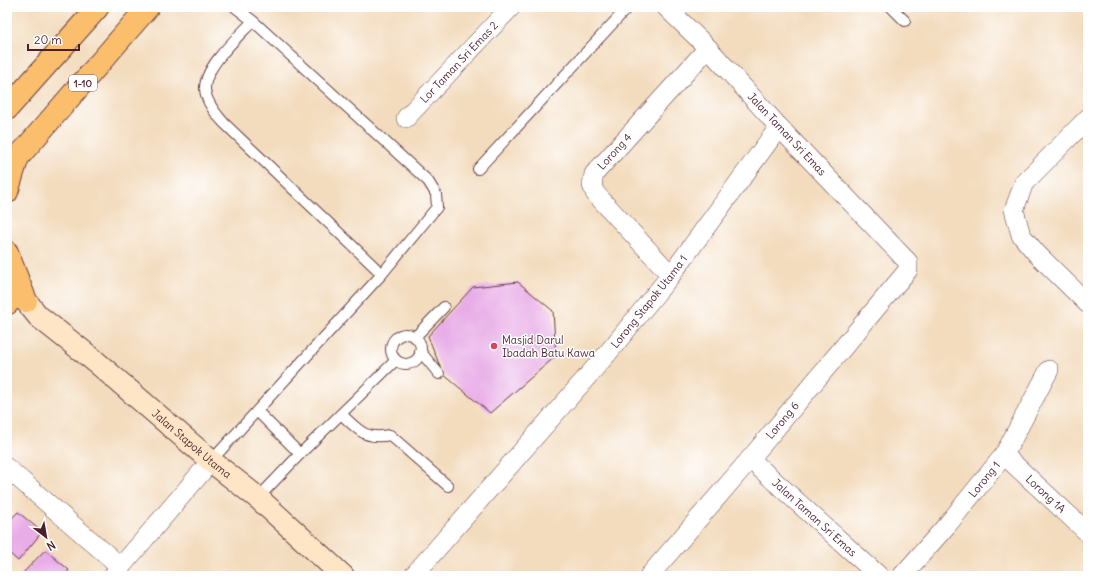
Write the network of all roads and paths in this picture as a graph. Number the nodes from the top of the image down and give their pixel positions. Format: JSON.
{"nodes":[{"id":1,"x":98,"y":7,"type":"edge"},
{"id":2,"x":148,"y":7,"type":"edge"},
{"id":3,"x":235,"y":7,"type":"edge"},
{"id":4,"x":511,"y":7,"type":"edge"},
{"id":5,"x":628,"y":7,"type":"edge"},
{"id":6,"x":891,"y":7,"type":"edge"},
{"id":7,"x":678,"y":11,"type":"edge"},
{"id":8,"x":253,"y":21,"type":"junction"},
{"id":9,"x":905,"y":21,"type":"dead end"},
{"id":10,"x":708,"y":48,"type":"junction"},
{"id":11,"x":7,"y":109,"type":"edge"},
{"id":12,"x":406,"y":118,"type":"dead end"},
{"id":13,"x":1088,"y":118,"type":"edge"},
{"id":14,"x":779,"y":127,"type":"junction"},
{"id":15,"x":12,"y":165,"type":"edge"},
{"id":16,"x":478,"y":169,"type":"dead end"},
{"id":17,"x":7,"y":192,"type":"edge"},
{"id":18,"x":7,"y":252,"type":"edge"},
{"id":19,"x":908,"y":262,"type":"joint"},
{"id":20,"x":382,"y":274,"type":"junction"},
{"id":21,"x":671,"y":275,"type":"junction"},
{"id":22,"x":15,"y":303,"type":"edge"},
{"id":23,"x":1088,"y":304,"type":"edge"},
{"id":24,"x":444,"y":308,"type":"dead end"},
{"id":25,"x":415,"y":337,"type":"junction"},
{"id":26,"x":420,"y":351,"type":"junction"},
{"id":27,"x":396,"y":360,"type":"junction"},
{"id":28,"x":1049,"y":370,"type":"dead end"},
{"id":29,"x":439,"y":374,"type":"dead end"},
{"id":30,"x":256,"y":411,"type":"junction"},
{"id":31,"x":341,"y":414,"type":"junction"},
{"id":32,"x":300,"y":454,"type":"junction"},
{"id":33,"x":1004,"y":455,"type":"junction"},
{"id":34,"x":750,"y":459,"type":"junction"},
{"id":35,"x":211,"y":461,"type":"junction"},
{"id":36,"x":7,"y":468,"type":"edge"},
{"id":37,"x":448,"y":486,"type":"dead end"},
{"id":38,"x":258,"y":498,"type":"junction"},
{"id":39,"x":1088,"y":533,"type":"edge"},
{"id":40,"x":117,"y":572,"type":"edge"},
{"id":41,"x":343,"y":576,"type":"edge"},
{"id":42,"x":413,"y":576,"type":"edge"},
{"id":43,"x":649,"y":576,"type":"edge"},
{"id":44,"x":879,"y":576,"type":"edge"},
{"id":45,"x":902,"y":576,"type":"edge"}],
"edges":[{"from":1,"to":11,"type":"highway"},
{"from":2,"to":15,"type":"highway","number":"1-10"},
{"from":3,"to":8,"type":"lane"},
{"from":4,"to":12,"type":"street","name":"Lor Taman Sri Emas 2"},
{"from":5,"to":16,"type":"lane"},
{"from":6,"to":9,"type":"lane"},
{"from":7,"to":10,"type":"street","name":"Jalan Taman Sri Emas"},
{"from":8,"to":20,"type":"lane"},
{"from":8,"to":20,"type":"lane"},
{"from":10,"to":14,"type":"street","name":"Jalan Taman Sri Emas"},
{"from":10,"to":21,"type":"street","name":"Lorong 4"},
{"from":13,"to":23,"type":"street"},
{"from":14,"to":19,"type":"street","name":"Jalan Taman Sri Emas"},
{"from":14,"to":21,"type":"street","name":"Lorong Stapok Utama 1"},
{"from":15,"to":17,"type":"highway"},
{"from":18,"to":22,"type":"highway"},
{"from":19,"to":34,"type":"street","name":"Lorong 6"},
{"from":20,"to":30,"type":"lane"},
{"from":21,"to":42,"type":"street","name":"Lorong Stapok Utama 1"},
{"from":22,"to":35,"type":"main road","name":"Jalan Stapok Utama"},
{"from":24,"to":25,"type":"lane"},
{"from":25,"to":26,"type":"lane"},
{"from":25,"to":27,"type":"lane"},
{"from":26,"to":27,"type":"lane"},
{"from":26,"to":29,"type":"lane"},
{"from":27,"to":31,"type":"lane"},
{"from":28,"to":33,"type":"street","name":"Lorong 1"},
{"from":30,"to":32,"type":"lane"},
{"from":30,"to":35,"type":"lane"},
{"from":31,"to":32,"type":"lane"},
{"from":31,"to":37,"type":"lane"},
{"from":32,"to":38,"type":"lane"},
{"from":33,"to":39,"type":"street","name":"Lorong 1A"},
{"from":33,"to":45,"type":"street","name":"Lorong 1"},
{"from":34,"to":43,"type":"street","name":"Lorong 6"},
{"from":34,"to":44,"type":"street","name":"Jalan Taman Sri Emas"},
{"from":35,"to":38,"type":"main road","name":"Jalan Stapok Utama"},
{"from":35,"to":40,"type":"street"},
{"from":36,"to":40,"type":"street"},
{"from":38,"to":41,"type":"main road","name":"Jalan Stapok Utama"}]}
